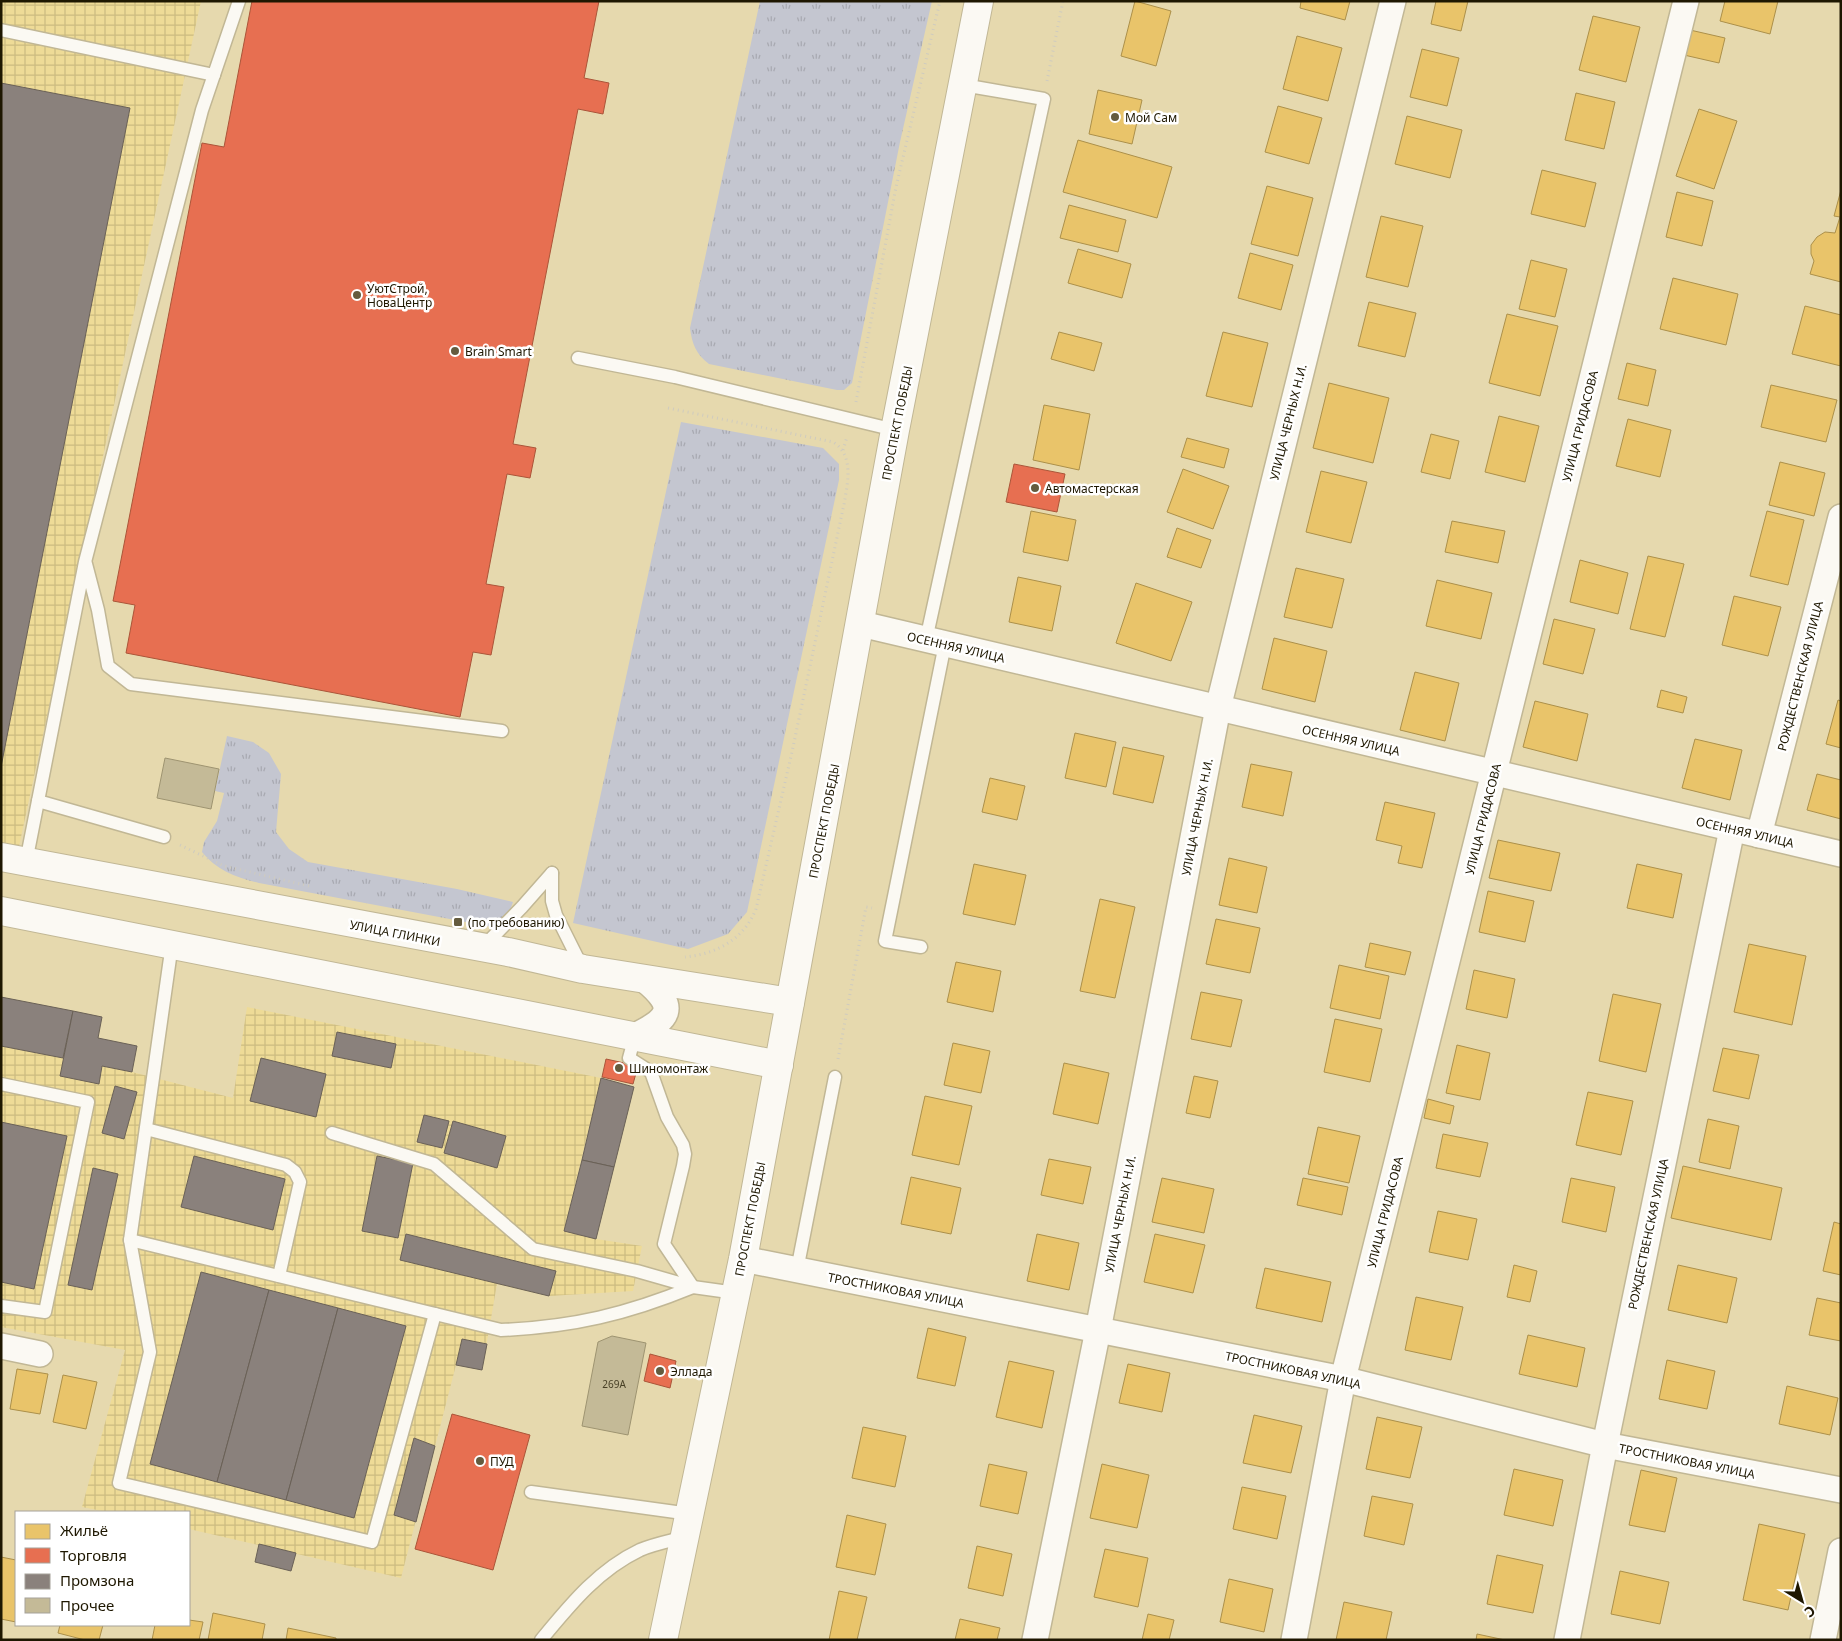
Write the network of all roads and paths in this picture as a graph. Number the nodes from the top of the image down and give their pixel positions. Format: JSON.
{"nodes":[{"id":1,"x":239,"y":1,"type":"edge"},
{"id":2,"x":940,"y":1,"type":"edge"},
{"id":3,"x":979,"y":1,"type":"edge"},
{"id":4,"x":1064,"y":1,"type":"edge"},
{"id":5,"x":1393,"y":1,"type":"edge"},
{"id":6,"x":1686,"y":1,"type":"edge"},
{"id":7,"x":1,"y":30,"type":"edge"},
{"id":8,"x":214,"y":75,"type":"junction"},
{"id":9,"x":962,"y":85,"type":"junction"},
{"id":10,"x":1044,"y":99,"type":"junction"},
{"id":11,"x":578,"y":358,"type":"dead end"},
{"id":12,"x":668,"y":408,"type":"dead end"},
{"id":13,"x":853,"y":419,"type":"junction"},
{"id":14,"x":895,"y":430,"type":"junction"},
{"id":15,"x":843,"y":450,"type":"junction"},
{"id":16,"x":1841,"y":517,"type":"edge"},
{"id":17,"x":85,"y":562,"type":"junction"},
{"id":18,"x":861,"y":624,"type":"junction"},
{"id":19,"x":936,"y":642,"type":"junction"},
{"id":20,"x":1218,"y":708,"type":"junction"},
{"id":21,"x":502,"y":731,"type":"dead end"},
{"id":22,"x":1494,"y":773,"type":"junction"},
{"id":23,"x":38,"y":802,"type":"junction"},
{"id":24,"x":1732,"y":829,"type":"junction"},
{"id":25,"x":1759,"y":835,"type":"junction"},
{"id":26,"x":164,"y":836,"type":"joint"},
{"id":27,"x":1841,"y":854,"type":"edge"},
{"id":28,"x":14,"y":860,"type":"edge"},
{"id":29,"x":310,"y":886,"type":"dead end"},
{"id":30,"x":866,"y":907,"type":"dead end"},
{"id":31,"x":1,"y":911,"type":"edge"},
{"id":32,"x":172,"y":944,"type":"junction"},
{"id":33,"x":468,"y":946,"type":"junction"},
{"id":34,"x":921,"y":947,"type":"dead end"},
{"id":35,"x":682,"y":957,"type":"dead end"},
{"id":36,"x":583,"y":969,"type":"junction"},
{"id":37,"x":646,"y":980,"type":"junction"},
{"id":38,"x":790,"y":1002,"type":"junction"},
{"id":39,"x":635,"y":1036,"type":"junction"},
{"id":40,"x":779,"y":1064,"type":"junction"},
{"id":41,"x":835,"y":1077,"type":"joint"},
{"id":42,"x":1,"y":1084,"type":"edge"},
{"id":43,"x":146,"y":1129,"type":"junction"},
{"id":44,"x":332,"y":1133,"type":"dead end"},
{"id":45,"x":130,"y":1240,"type":"junction"},
{"id":46,"x":743,"y":1259,"type":"junction"},
{"id":47,"x":797,"y":1270,"type":"junction"},
{"id":48,"x":279,"y":1276,"type":"junction"},
{"id":49,"x":693,"y":1287,"type":"junction"},
{"id":50,"x":736,"y":1293,"type":"junction"},
{"id":51,"x":1,"y":1306,"type":"edge"},
{"id":52,"x":435,"y":1314,"type":"junction"},
{"id":53,"x":1098,"y":1330,"type":"junction"},
{"id":54,"x":1,"y":1346,"type":"edge"},
{"id":55,"x":40,"y":1354,"type":"dead end"},
{"id":56,"x":1343,"y":1380,"type":"junction"},
{"id":57,"x":1605,"y":1444,"type":"junction"},
{"id":58,"x":1841,"y":1490,"type":"edge"},
{"id":59,"x":531,"y":1492,"type":"dead end"},
{"id":60,"x":687,"y":1526,"type":"junction"},
{"id":61,"x":1841,"y":1551,"type":"edge"},
{"id":62,"x":541,"y":1640,"type":"edge"},
{"id":63,"x":663,"y":1640,"type":"edge"},
{"id":64,"x":1035,"y":1640,"type":"edge"},
{"id":65,"x":1294,"y":1640,"type":"edge"},
{"id":66,"x":1567,"y":1640,"type":"edge"},
{"id":67,"x":1823,"y":1640,"type":"edge"}],
"edges":[{"from":1,"to":8,"type":"lane"},
{"from":2,"to":13,"type":"path"},
{"from":3,"to":9,"type":"main road","name":"ПРОСПЕКТ ПОБЕДЫ"},
{"from":4,"to":10,"type":"path"},
{"from":5,"to":20,"type":"street","name":"УЛИЦА ЧЕРНЫХ Н.И."},
{"from":6,"to":22,"type":"street","name":"УЛИЦА ГРИДАСОВА"},
{"from":7,"to":8,"type":"lane"},
{"from":8,"to":17,"type":"lane"},
{"from":9,"to":10,"type":"lane"},
{"from":9,"to":14,"type":"main road","name":"ПРОСПЕКТ ПОБЕДЫ"},
{"from":10,"to":19,"type":"lane"},
{"from":11,"to":13,"type":"lane"},
{"from":12,"to":15,"type":"path"},
{"from":13,"to":14,"type":"lane"},
{"from":13,"to":15,"type":"path"},
{"from":14,"to":18,"type":"main road","name":"ПРОСПЕКТ ПОБЕДЫ"},
{"from":15,"to":35,"type":"path"},
{"from":16,"to":25,"type":"street","name":"РОЖДЕСТВЕНСКАЯ УЛИЦА"},
{"from":17,"to":21,"type":"lane"},
{"from":17,"to":23,"type":"lane"},
{"from":18,"to":19,"type":"street","name":"ОСЕННЯЯ УЛИЦА"},
{"from":18,"to":38,"type":"main road","name":"ПРОСПЕКТ ПОБЕДЫ"},
{"from":19,"to":20,"type":"street","name":"ОСЕННЯЯ УЛИЦА"},
{"from":19,"to":34,"type":"lane"},
{"from":20,"to":22,"type":"street","name":"ОСЕННЯЯ УЛИЦА"},
{"from":20,"to":53,"type":"street","name":"УЛИЦА ЧЕРНЫХ Н.И."},
{"from":22,"to":24,"type":"street","name":"ОСЕННЯЯ УЛИЦА"},
{"from":22,"to":56,"type":"street","name":"УЛИЦА ГРИДАСОВА"},
{"from":23,"to":26,"type":"lane"},
{"from":23,"to":28,"type":"lane"},
{"from":24,"to":25,"type":"street","name":"ОСЕННЯЯ УЛИЦА"},
{"from":24,"to":57,"type":"street","name":"РОЖДЕСТВЕНСКАЯ УЛИЦА"},
{"from":25,"to":27,"type":"street","name":"ОСЕННЯЯ УЛИЦА"},
{"from":26,"to":29,"type":"path"},
{"from":28,"to":33,"type":"main road","name":"УЛИЦА ГЛИНКИ"},
{"from":30,"to":41,"type":"path"},
{"from":31,"to":32,"type":"main road"},
{"from":32,"to":39,"type":"main road"},
{"from":32,"to":43,"type":"lane"},
{"from":33,"to":36,"type":"main road","name":"УЛИЦА ГЛИНКИ"},
{"from":33,"to":36,"type":"lane"},
{"from":36,"to":37,"type":"main road","name":"УЛИЦА ГЛИНКИ"},
{"from":37,"to":38,"type":"main road","name":"УЛИЦА ГЛИНКИ"},
{"from":37,"to":39,"type":"street"},
{"from":38,"to":40,"type":"main road","name":"ПРОСПЕКТ ПОБЕДЫ"},
{"from":39,"to":40,"type":"main road"},
{"from":39,"to":49,"type":"lane"},
{"from":40,"to":46,"type":"main road","name":"ПРОСПЕКТ ПОБЕДЫ"},
{"from":41,"to":47,"type":"lane"},
{"from":42,"to":51,"type":"lane"},
{"from":43,"to":45,"type":"lane"},
{"from":43,"to":48,"type":"lane"},
{"from":44,"to":49,"type":"lane"},
{"from":45,"to":48,"type":"lane"},
{"from":45,"to":52,"type":"lane"},
{"from":46,"to":47,"type":"street","name":"ТРОСТНИКОВАЯ УЛИЦА"},
{"from":46,"to":50,"type":"main road","name":"ПРОСПЕКТ ПОБЕДЫ"},
{"from":47,"to":53,"type":"street","name":"ТРОСТНИКОВАЯ УЛИЦА"},
{"from":48,"to":52,"type":"lane"},
{"from":49,"to":50,"type":"lane"},
{"from":49,"to":52,"type":"lane"},
{"from":50,"to":60,"type":"main road","name":"ПРОСПЕКТ ПОБЕДЫ"},
{"from":53,"to":56,"type":"street","name":"ТРОСТНИКОВАЯ УЛИЦА"},
{"from":53,"to":64,"type":"street","name":"УЛИЦА ЧЕРНЫХ Н.И."},
{"from":54,"to":55,"type":"street"},
{"from":56,"to":57,"type":"street","name":"ТРОСТНИКОВАЯ УЛИЦА"},
{"from":56,"to":65,"type":"street","name":"УЛИЦА ГРИДАСОВА"},
{"from":57,"to":58,"type":"street","name":"ТРОСТНИКОВАЯ УЛИЦА"},
{"from":57,"to":66,"type":"street","name":"РОЖДЕСТВЕНСКАЯ УЛИЦА"},
{"from":59,"to":60,"type":"lane"},
{"from":60,"to":62,"type":"lane"},
{"from":60,"to":63,"type":"main road","name":"ПРОСПЕКТ ПОБЕДЫ"},
{"from":61,"to":67,"type":"street"}]}
